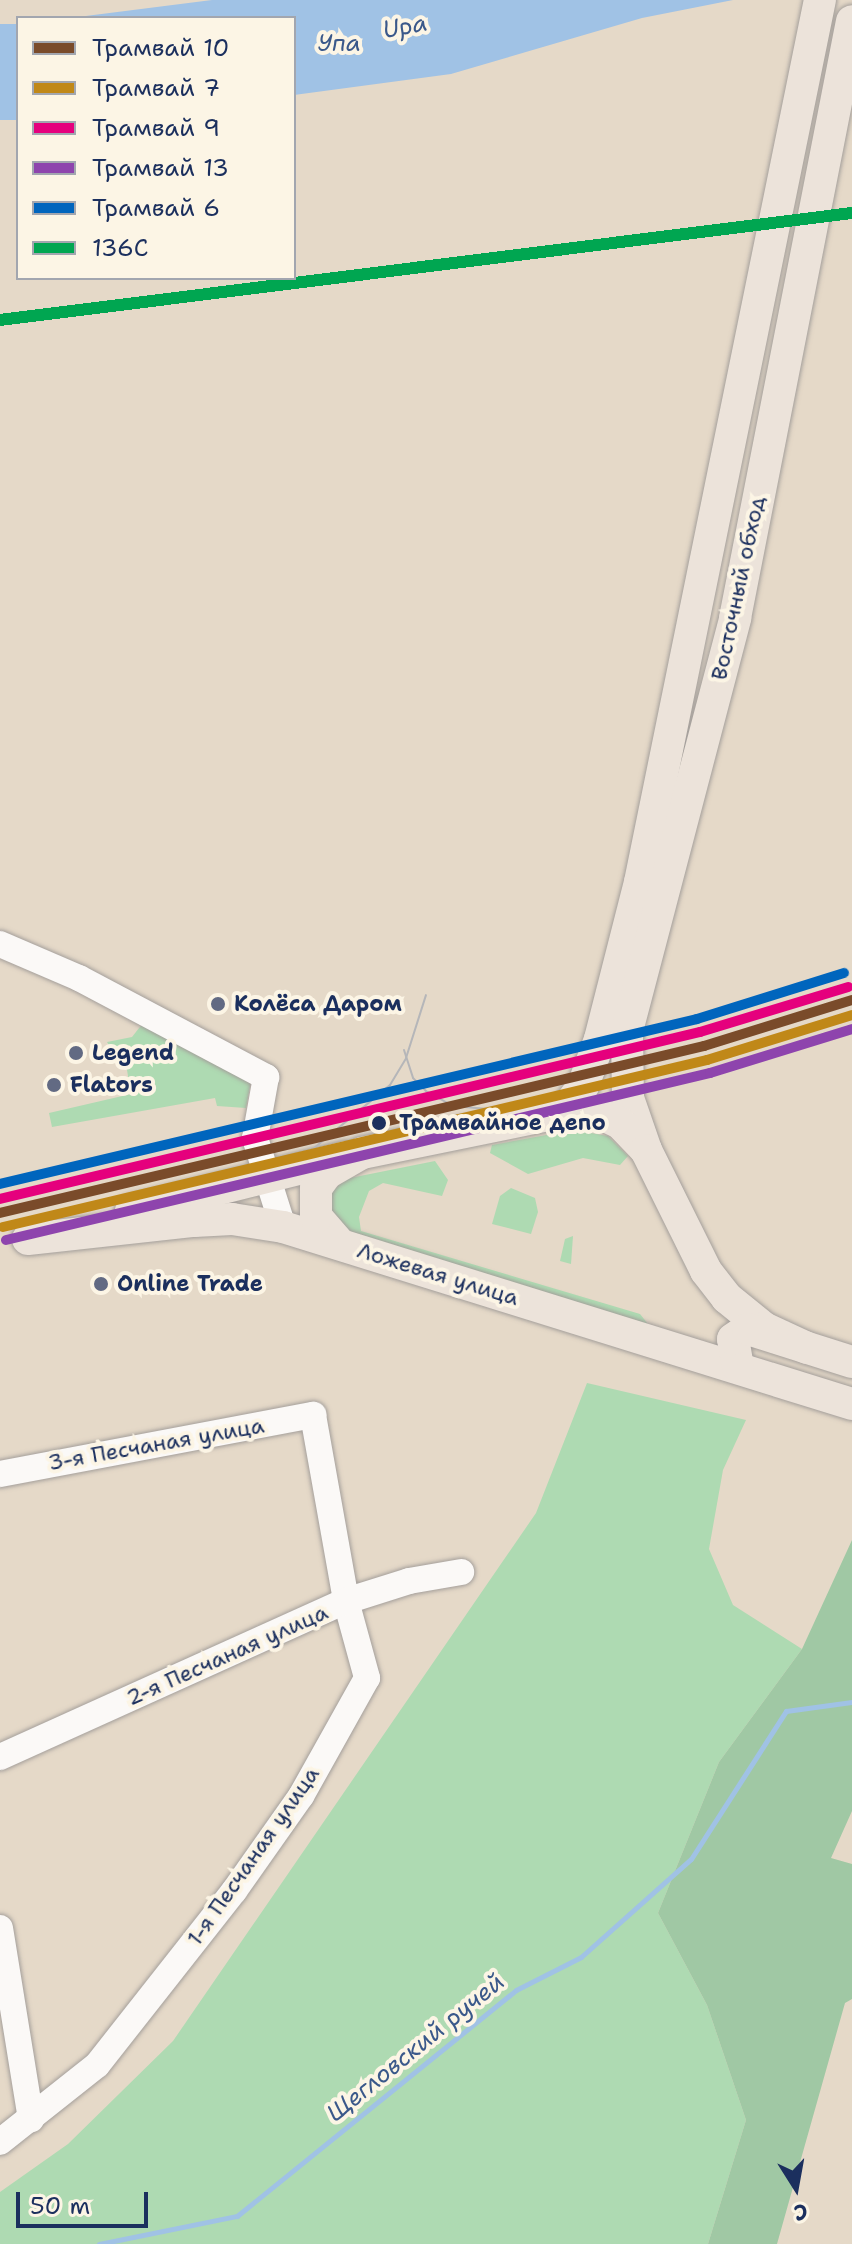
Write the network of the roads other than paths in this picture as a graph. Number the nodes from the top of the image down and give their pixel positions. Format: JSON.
{"nodes":[{"id":1,"x":820,"y":0,"type":"edge"},
{"id":2,"x":852,"y":21,"type":"edge"},
{"id":3,"x":0,"y":944,"type":"edge"},
{"id":4,"x":564,"y":1112,"type":"junction"},
{"id":5,"x":646,"y":1150,"type":"junction"},
{"id":6,"x":362,"y":1153,"type":"junction"},
{"id":7,"x":263,"y":1176,"type":"junction"},
{"id":8,"x":283,"y":1227,"type":"junction"},
{"id":9,"x":14,"y":1242,"type":"edge"},
{"id":10,"x":339,"y":1243,"type":"junction"},
{"id":11,"x":807,"y":1348,"type":"junction"},
{"id":12,"x":852,"y":1362,"type":"edge"},
{"id":13,"x":738,"y":1367,"type":"junction"},
{"id":14,"x":852,"y":1404,"type":"edge"},
{"id":15,"x":313,"y":1415,"type":"joint"},
{"id":16,"x":0,"y":1474,"type":"edge"},
{"id":17,"x":461,"y":1572,"type":"dead end"},
{"id":18,"x":346,"y":1601,"type":"junction"},
{"id":19,"x":0,"y":1757,"type":"edge"},
{"id":20,"x":0,"y":1928,"type":"edge"},
{"id":21,"x":31,"y":2120,"type":"junction"},
{"id":22,"x":0,"y":2142,"type":"edge"}],
"edges":[{"from":1,"to":4,"type":"main road","name":"Восточный обход"},
{"from":2,"to":5,"type":"main road","name":"Восточный обход"},
{"from":3,"to":7,"type":"street"},
{"from":4,"to":5,"type":"main road","name":"Ложевая улица"},
{"from":4,"to":6,"type":"main road","name":"Ложевая улица"},
{"from":5,"to":11,"type":"main road","name":"Ложевая улица"},
{"from":6,"to":7,"type":"main road"},
{"from":6,"to":10,"type":"main road","name":"Ложевая улица"},
{"from":7,"to":8,"type":"street"},
{"from":7,"to":9,"type":"main road"},
{"from":8,"to":9,"type":"main road"},
{"from":8,"to":10,"type":"main road"},
{"from":10,"to":13,"type":"main road","name":"Ложевая улица"},
{"from":11,"to":12,"type":"main road","name":"Ложевая улица"},
{"from":11,"to":13,"type":"main road","name":"Ложевая улица"},
{"from":13,"to":14,"type":"main road","name":"Ложевая улица"},
{"from":15,"to":16,"type":"street","name":"3-я Песчаная улица"},
{"from":15,"to":18,"type":"street","name":"1-я Песчаная улица"},
{"from":17,"to":18,"type":"street","name":"2-я Песчаная улица"},
{"from":18,"to":19,"type":"street","name":"2-я Песчаная улица"},
{"from":18,"to":21,"type":"street","name":"1-я Песчаная улица"},
{"from":20,"to":21,"type":"street"},
{"from":21,"to":22,"type":"street","name":"1-я Песчаная улица"}]}
